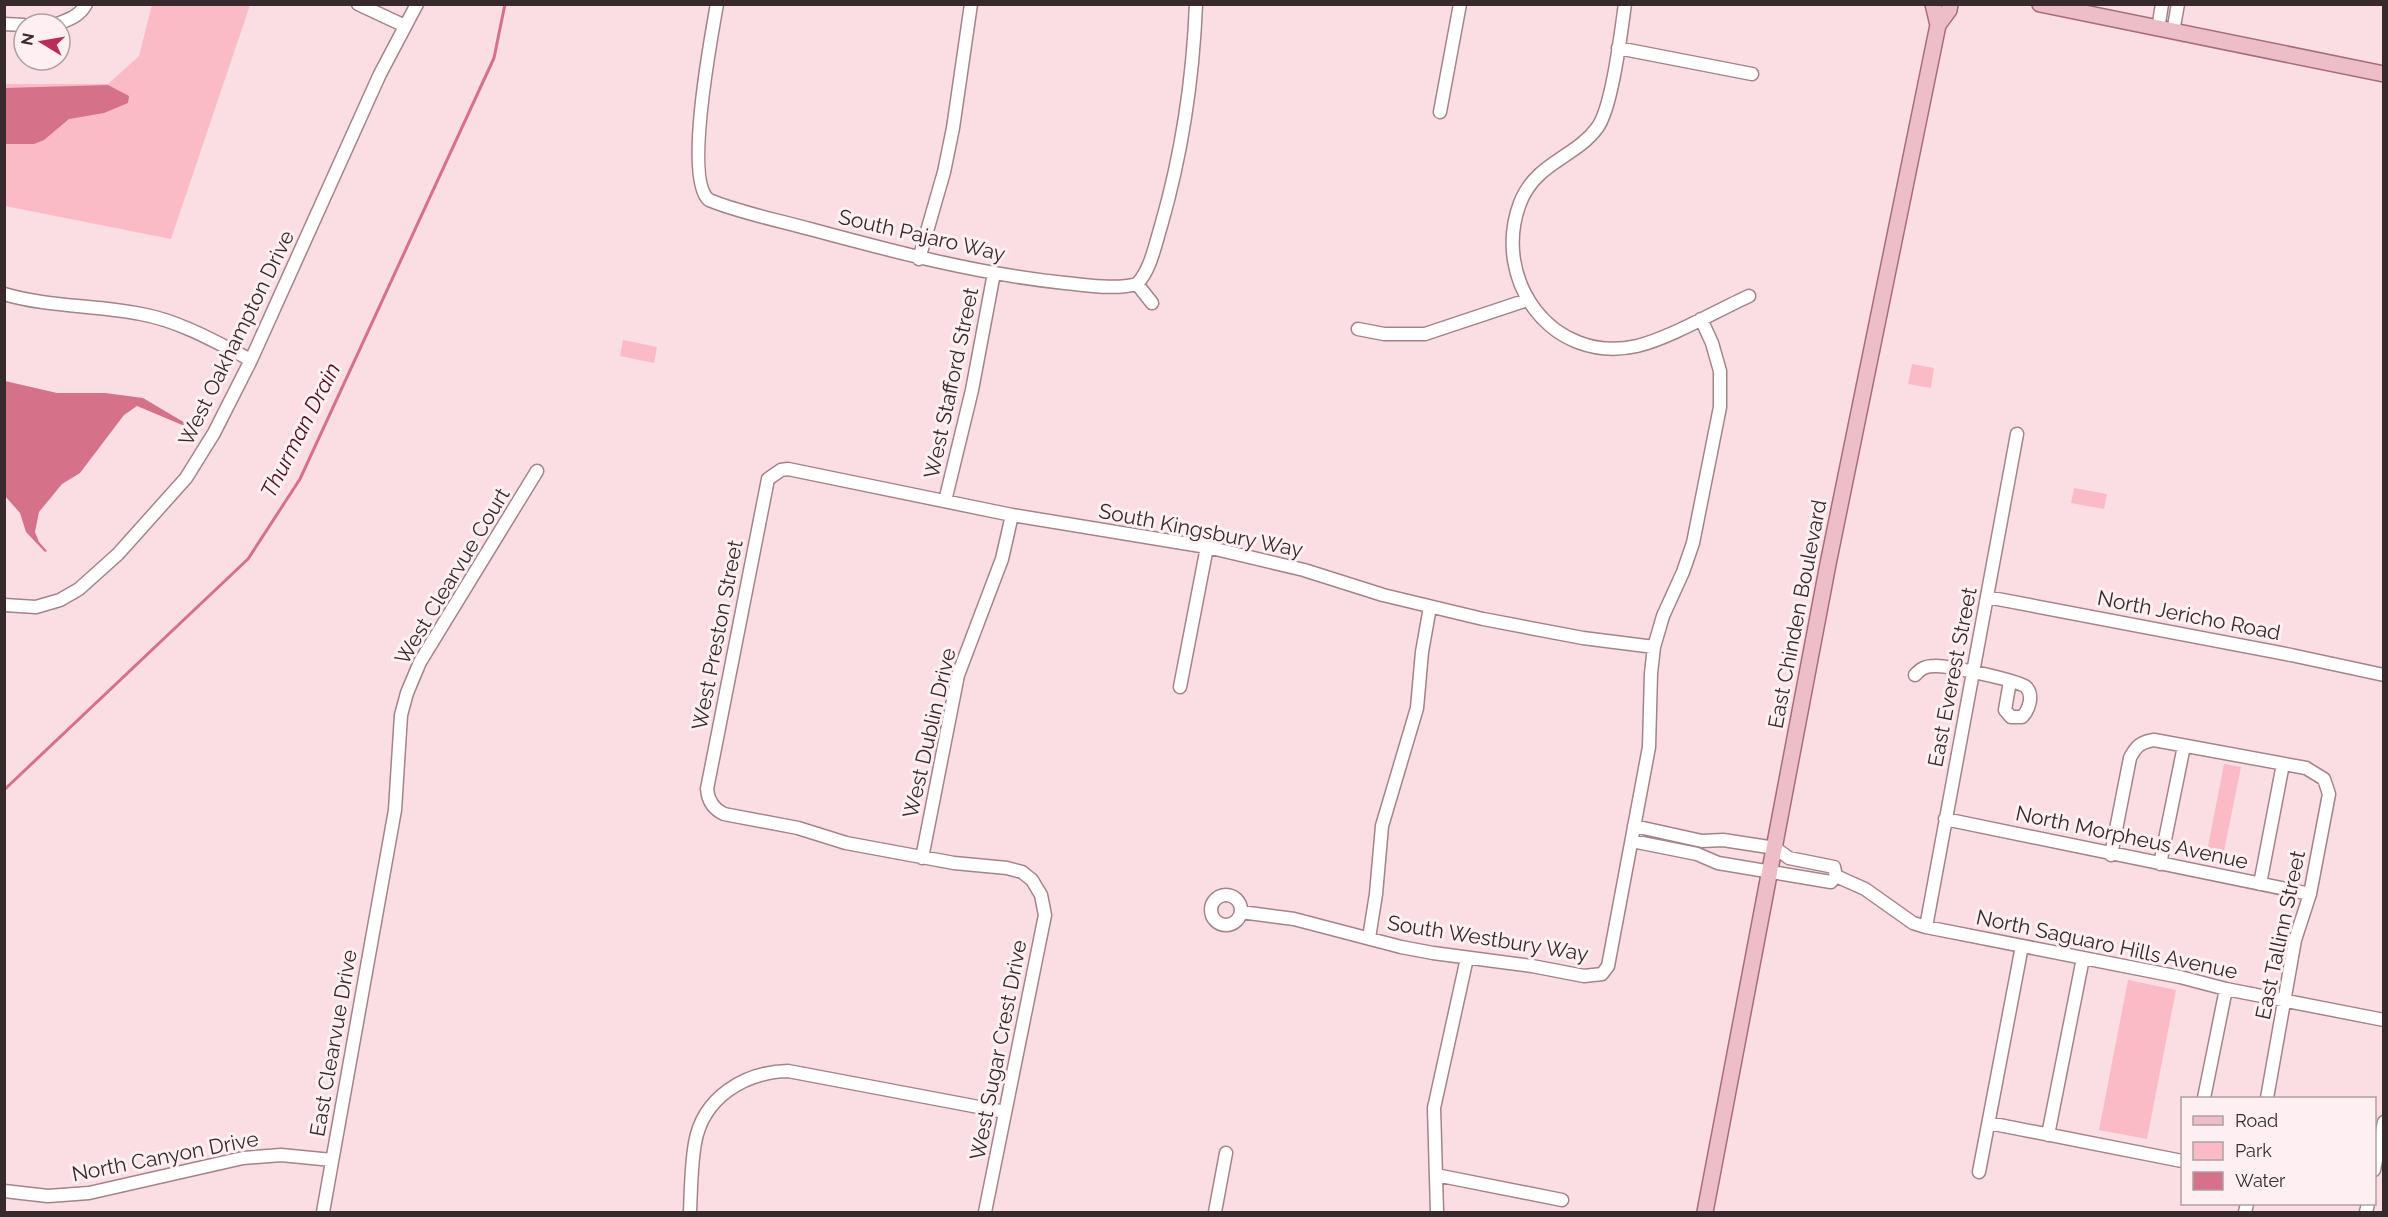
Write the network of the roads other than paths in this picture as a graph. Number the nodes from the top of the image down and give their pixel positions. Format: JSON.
{"nodes":[{"id":1,"x":86,"y":4,"type":"edge"},
{"id":2,"x":358,"y":4,"type":"edge"},
{"id":3,"x":417,"y":4,"type":"edge"},
{"id":4,"x":717,"y":4,"type":"edge"},
{"id":5,"x":971,"y":4,"type":"edge"},
{"id":6,"x":1196,"y":4,"type":"edge"},
{"id":7,"x":1460,"y":4,"type":"edge"},
{"id":8,"x":1625,"y":4,"type":"edge"},
{"id":9,"x":1933,"y":4,"type":"edge"},
{"id":10,"x":1950,"y":4,"type":"edge"},
{"id":11,"x":2040,"y":4,"type":"edge"},
{"id":12,"x":2162,"y":4,"type":"edge"},
{"id":13,"x":2178,"y":4,"type":"edge"},
{"id":14,"x":72,"y":18,"type":"edge"},
{"id":15,"x":1938,"y":25,"type":"junction"},
{"id":16,"x":405,"y":26,"type":"junction"},
{"id":17,"x":2158,"y":29,"type":"junction"},
{"id":18,"x":2173,"y":32,"type":"junction"},
{"id":19,"x":1618,"y":48,"type":"junction"},
{"id":20,"x":1752,"y":74,"type":"dead end"},
{"id":21,"x":2384,"y":74,"type":"edge"},
{"id":22,"x":1440,"y":112,"type":"dead end"},
{"id":23,"x":919,"y":259,"type":"junction"},
{"id":24,"x":994,"y":273,"type":"junction"},
{"id":25,"x":1137,"y":284,"type":"junction"},
{"id":26,"x":4,"y":294,"type":"edge"},
{"id":27,"x":1749,"y":296,"type":"dead end"},
{"id":28,"x":1527,"y":300,"type":"junction"},
{"id":29,"x":1152,"y":303,"type":"dead end"},
{"id":30,"x":1701,"y":319,"type":"junction"},
{"id":31,"x":1358,"y":329,"type":"dead end"},
{"id":32,"x":251,"y":360,"type":"junction"},
{"id":33,"x":2018,"y":434,"type":"dead end"},
{"id":34,"x":537,"y":471,"type":"dead end"},
{"id":35,"x":774,"y":474,"type":"joint"},
{"id":36,"x":945,"y":501,"type":"junction"},
{"id":37,"x":1012,"y":515,"type":"junction"},
{"id":38,"x":1207,"y":547,"type":"junction"},
{"id":39,"x":1987,"y":597,"type":"junction"},
{"id":40,"x":1430,"y":607,"type":"junction"},
{"id":41,"x":5,"y":608,"type":"edge"},
{"id":42,"x":1654,"y":647,"type":"junction"},
{"id":43,"x":1973,"y":673,"type":"junction"},
{"id":44,"x":1915,"y":675,"type":"dead end"},
{"id":45,"x":2384,"y":675,"type":"edge"},
{"id":46,"x":2010,"y":681,"type":"dead end"},
{"id":47,"x":1180,"y":687,"type":"dead end"},
{"id":48,"x":2184,"y":746,"type":"junction"},
{"id":49,"x":2283,"y":764,"type":"junction"},
{"id":50,"x":1946,"y":819,"type":"junction"},
{"id":51,"x":1635,"y":826,"type":"junction"},
{"id":52,"x":1632,"y":841,"type":"junction"},
{"id":53,"x":1775,"y":848,"type":"junction"},
{"id":54,"x":2111,"y":855,"type":"junction"},
{"id":55,"x":922,"y":858,"type":"junction"},
{"id":56,"x":2160,"y":864,"type":"junction"},
{"id":57,"x":1771,"y":870,"type":"junction"},
{"id":58,"x":1836,"y":876,"type":"junction"},
{"id":59,"x":383,"y":880,"type":"joint"},
{"id":60,"x":2260,"y":884,"type":"junction"},
{"id":61,"x":2310,"y":894,"type":"junction"},
{"id":62,"x":1242,"y":912,"type":"dead end"},
{"id":63,"x":1926,"y":927,"type":"junction"},
{"id":64,"x":1369,"y":938,"type":"junction"},
{"id":65,"x":2022,"y":946,"type":"junction"},
{"id":66,"x":1467,"y":958,"type":"junction"},
{"id":67,"x":2082,"y":958,"type":"junction"},
{"id":68,"x":2226,"y":989,"type":"junction"},
{"id":69,"x":2285,"y":1001,"type":"junction"},
{"id":70,"x":2384,"y":1020,"type":"edge"},
{"id":71,"x":2205,"y":1097,"type":"edge"},
{"id":72,"x":2267,"y":1097,"type":"edge"},
{"id":73,"x":1005,"y":1112,"type":"junction"},
{"id":74,"x":2384,"y":1122,"type":"edge"},
{"id":75,"x":1989,"y":1123,"type":"junction"},
{"id":76,"x":2048,"y":1135,"type":"junction"},
{"id":77,"x":1226,"y":1153,"type":"dead end"},
{"id":78,"x":332,"y":1160,"type":"junction"},
{"id":79,"x":2376,"y":1160,"type":"edge"},
{"id":80,"x":2181,"y":1161,"type":"edge"},
{"id":81,"x":1979,"y":1172,"type":"dead end"},
{"id":82,"x":1436,"y":1175,"type":"junction"},
{"id":83,"x":4,"y":1191,"type":"edge"},
{"id":84,"x":1562,"y":1200,"type":"dead end"},
{"id":85,"x":322,"y":1212,"type":"edge"},
{"id":86,"x":690,"y":1212,"type":"edge"},
{"id":87,"x":985,"y":1212,"type":"edge"},
{"id":88,"x":1215,"y":1212,"type":"edge"},
{"id":89,"x":1437,"y":1212,"type":"edge"},
{"id":90,"x":1705,"y":1212,"type":"edge"}],
"edges":[{"from":1,"to":14,"type":"street"},
{"from":2,"to":16,"type":"street"},
{"from":3,"to":16,"type":"street","name":"West Oakhampton Drive"},
{"from":4,"to":23,"type":"street","name":"South Pajaro Way"},
{"from":5,"to":23,"type":"street"},
{"from":6,"to":25,"type":"street"},
{"from":7,"to":22,"type":"street"},
{"from":8,"to":19,"type":"street"},
{"from":9,"to":15,"type":"main road","name":"East Chinden Boulevard"},
{"from":10,"to":15,"type":"main road","name":"East Chinden Boulevard"},
{"from":11,"to":17,"type":"main road"},
{"from":12,"to":17,"type":"street"},
{"from":13,"to":18,"type":"street"},
{"from":15,"to":53,"type":"main road","name":"East Chinden Boulevard"},
{"from":16,"to":32,"type":"street","name":"West Oakhampton Drive"},
{"from":17,"to":18,"type":"main road"},
{"from":18,"to":21,"type":"main road"},
{"from":19,"to":20,"type":"street"},
{"from":19,"to":28,"type":"street"},
{"from":23,"to":24,"type":"street","name":"South Pajaro Way"},
{"from":24,"to":25,"type":"street","name":"South Pajaro Way"},
{"from":24,"to":36,"type":"street","name":"West Stafford Street"},
{"from":25,"to":29,"type":"street"},
{"from":26,"to":32,"type":"street"},
{"from":27,"to":30,"type":"street"},
{"from":28,"to":30,"type":"street"},
{"from":28,"to":31,"type":"street"},
{"from":30,"to":42,"type":"street"},
{"from":32,"to":41,"type":"street","name":"West Oakhampton Drive"},
{"from":33,"to":39,"type":"street","name":"East Everest Street"},
{"from":34,"to":59,"type":"street","name":"West Clearvue Court"},
{"from":35,"to":36,"type":"street","name":"South Kingsbury Way"},
{"from":35,"to":55,"type":"street","name":"West Preston Street"},
{"from":36,"to":37,"type":"street","name":"South Kingsbury Way"},
{"from":37,"to":38,"type":"street","name":"South Kingsbury Way"},
{"from":37,"to":55,"type":"street","name":"West Dublin Drive"},
{"from":38,"to":40,"type":"street","name":"South Kingsbury Way"},
{"from":38,"to":47,"type":"street"},
{"from":39,"to":43,"type":"street","name":"East Everest Street"},
{"from":39,"to":45,"type":"street","name":"North Jericho Road"},
{"from":40,"to":42,"type":"street","name":"South Kingsbury Way"},
{"from":40,"to":64,"type":"street"},
{"from":42,"to":51,"type":"street"},
{"from":43,"to":44,"type":"street"},
{"from":43,"to":46,"type":"street"},
{"from":43,"to":50,"type":"street","name":"East Everest Street"},
{"from":48,"to":49,"type":"street"},
{"from":48,"to":54,"type":"street"},
{"from":48,"to":56,"type":"street"},
{"from":49,"to":60,"type":"street"},
{"from":49,"to":61,"type":"street","name":"East Tallinn Street"},
{"from":50,"to":54,"type":"street","name":"North Morpheus Avenue"},
{"from":50,"to":63,"type":"street","name":"East Everest Street"},
{"from":51,"to":52,"type":"street"},
{"from":51,"to":53,"type":"street"},
{"from":52,"to":57,"type":"street"},
{"from":52,"to":66,"type":"street","name":"South Westbury Way"},
{"from":53,"to":57,"type":"main road","name":"East Chinden Boulevard"},
{"from":53,"to":58,"type":"street","name":"North Saguaro Hills Avenue"},
{"from":54,"to":56,"type":"street","name":"North Morpheus Avenue"},
{"from":55,"to":73,"type":"street","name":"West Sugar Crest Drive"},
{"from":56,"to":60,"type":"street","name":"North Morpheus Avenue"},
{"from":57,"to":58,"type":"street","name":"North Saguaro Hills Avenue"},
{"from":57,"to":90,"type":"main road","name":"East Chinden Boulevard"},
{"from":58,"to":63,"type":"street","name":"North Saguaro Hills Avenue"},
{"from":59,"to":78,"type":"street","name":"East Clearvue Drive"},
{"from":60,"to":61,"type":"street","name":"North Morpheus Avenue"},
{"from":61,"to":69,"type":"street","name":"East Tallinn Street"},
{"from":62,"to":64,"type":"street","name":"South Westbury Way"},
{"from":63,"to":65,"type":"street","name":"North Saguaro Hills Avenue"},
{"from":64,"to":66,"type":"street","name":"South Westbury Way"},
{"from":65,"to":67,"type":"street","name":"North Saguaro Hills Avenue"},
{"from":65,"to":75,"type":"street"},
{"from":66,"to":82,"type":"street"},
{"from":67,"to":68,"type":"street","name":"North Saguaro Hills Avenue"},
{"from":67,"to":76,"type":"street"},
{"from":68,"to":69,"type":"street","name":"North Saguaro Hills Avenue"},
{"from":68,"to":71,"type":"street"},
{"from":69,"to":70,"type":"street","name":"North Saguaro Hills Avenue"},
{"from":69,"to":72,"type":"street","name":"East Tallinn Street"},
{"from":73,"to":86,"type":"street"},
{"from":73,"to":87,"type":"street","name":"West Sugar Crest Drive"},
{"from":74,"to":79,"type":"street"},
{"from":75,"to":76,"type":"street"},
{"from":75,"to":81,"type":"street"},
{"from":76,"to":80,"type":"street"},
{"from":77,"to":88,"type":"street"},
{"from":78,"to":83,"type":"street","name":"North Canyon Drive"},
{"from":78,"to":85,"type":"street","name":"East Clearvue Drive"},
{"from":82,"to":84,"type":"street"},
{"from":82,"to":89,"type":"street"}]}
